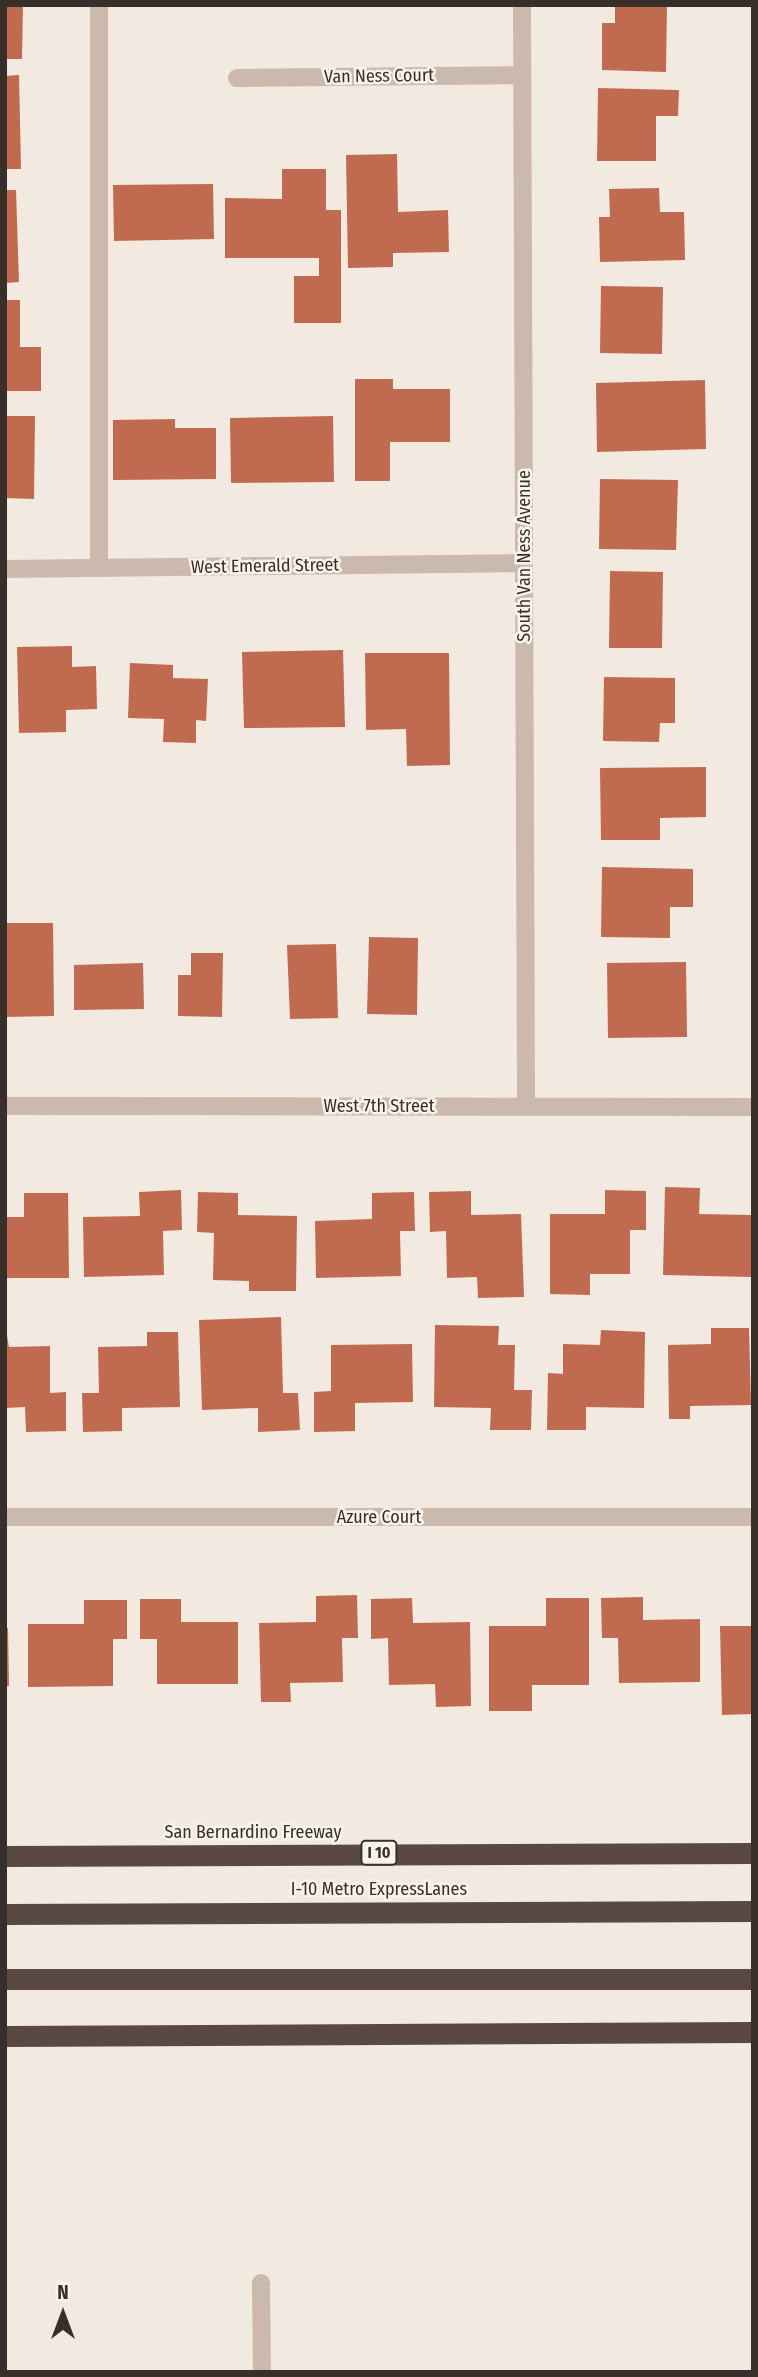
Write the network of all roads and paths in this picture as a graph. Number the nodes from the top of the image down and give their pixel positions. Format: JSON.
{"nodes":[{"id":1,"x":99,"y":5,"type":"edge"},
{"id":2,"x":522,"y":5,"type":"edge"},
{"id":3,"x":522,"y":75,"type":"junction"},
{"id":4,"x":237,"y":78,"type":"dead end"},
{"id":5,"x":524,"y":563,"type":"junction"},
{"id":6,"x":99,"y":567,"type":"junction"},
{"id":7,"x":5,"y":569,"type":"edge"},
{"id":8,"x":5,"y":1106,"type":"edge"},
{"id":9,"x":526,"y":1106,"type":"junction"},
{"id":10,"x":753,"y":1107,"type":"edge"},
{"id":11,"x":5,"y":1517,"type":"edge"},
{"id":12,"x":753,"y":1517,"type":"edge"},
{"id":13,"x":753,"y":1853,"type":"edge"},
{"id":14,"x":5,"y":1856,"type":"edge"},
{"id":15,"x":753,"y":1911,"type":"edge"},
{"id":16,"x":5,"y":1914,"type":"edge"},
{"id":17,"x":5,"y":1979,"type":"edge"},
{"id":18,"x":753,"y":1979,"type":"edge"},
{"id":19,"x":753,"y":2032,"type":"edge"},
{"id":20,"x":5,"y":2036,"type":"edge"},
{"id":21,"x":261,"y":2283,"type":"dead end"},
{"id":22,"x":262,"y":2372,"type":"edge"}],
"edges":[{"from":1,"to":6,"type":"street"},
{"from":2,"to":3,"type":"street","name":"South Van Ness Avenue"},
{"from":3,"to":4,"type":"street","name":"Van Ness Court"},
{"from":3,"to":5,"type":"street","name":"South Van Ness Avenue"},
{"from":5,"to":6,"type":"street","name":"West Emerald Street"},
{"from":5,"to":9,"type":"street","name":"South Van Ness Avenue"},
{"from":6,"to":7,"type":"street","name":"West Emerald Street"},
{"from":8,"to":9,"type":"street","name":"West 7th Street"},
{"from":9,"to":10,"type":"street","name":"West 7th Street"},
{"from":11,"to":12,"type":"street","name":"Azure Court"},
{"from":13,"to":14,"type":"highway","name":"San Bernardino Freeway","number":"I 10"},
{"from":15,"to":16,"type":"highway","name":"I-10 Metro ExpressLanes"},
{"from":17,"to":18,"type":"highway"},
{"from":19,"to":20,"type":"highway"},
{"from":21,"to":22,"type":"street"}]}
